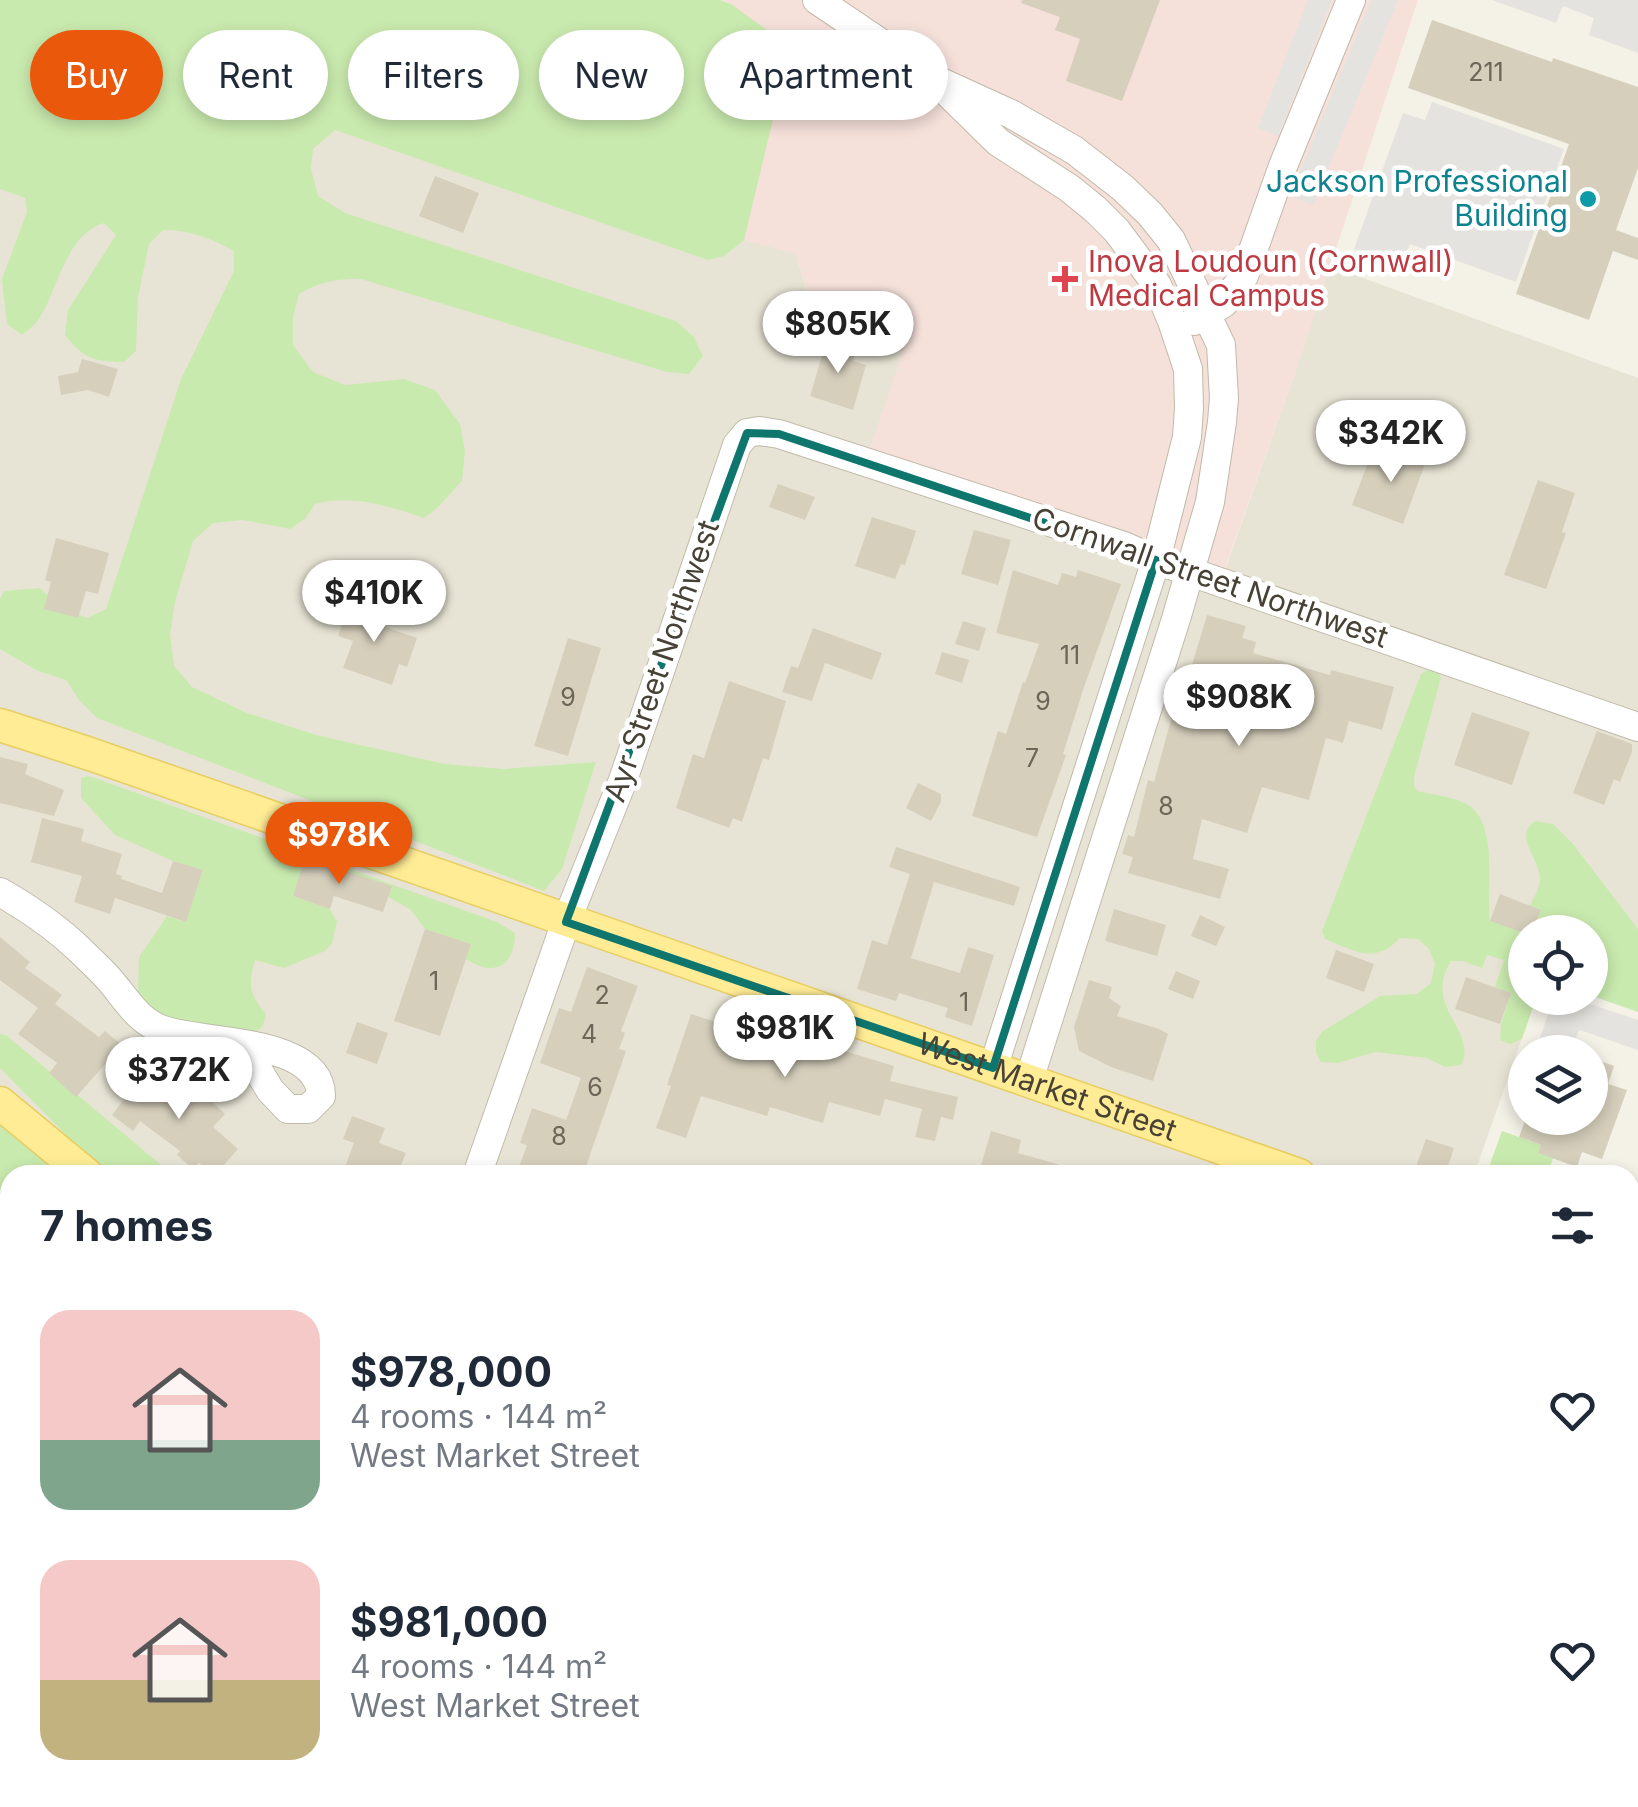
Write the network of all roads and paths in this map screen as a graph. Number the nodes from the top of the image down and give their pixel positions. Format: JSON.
{"nodes":[{"id":1,"x":817,"y":0,"type":"edge"},
{"id":2,"x":1351,"y":0,"type":"edge"},
{"id":3,"x":861,"y":30,"type":"edge"},
{"id":4,"x":948,"y":85,"type":"edge"},
{"id":5,"x":948,"y":93,"type":"edge"},
{"id":6,"x":1206,"y":313,"type":"junction"},
{"id":7,"x":1176,"y":332,"type":"junction"},
{"id":8,"x":780,"y":434,"type":"joint"},
{"id":9,"x":1156,"y":560,"type":"junction"},
{"id":10,"x":1191,"y":572,"type":"junction"},
{"id":11,"x":0,"y":726,"type":"edge"},
{"id":12,"x":1638,"y":727,"type":"edge"},
{"id":13,"x":1072,"y":817,"type":"junction"},
{"id":14,"x":1110,"y":828,"type":"junction"},
{"id":15,"x":0,"y":892,"type":"edge"},
{"id":16,"x":566,"y":922,"type":"junction"},
{"id":17,"x":243,"y":1045,"type":"dead end"},
{"id":18,"x":993,"y":1068,"type":"junction"},
{"id":19,"x":1030,"y":1080,"type":"junction"},
{"id":20,"x":0,"y":1104,"type":"edge"},
{"id":21,"x":75,"y":1165,"type":"edge"},
{"id":22,"x":481,"y":1165,"type":"edge"},
{"id":23,"x":1271,"y":1165,"type":"edge"}],
"edges":[{"from":1,"to":3,"type":"street"},
{"from":2,"to":6,"type":"street"},
{"from":4,"to":6,"type":"street"},
{"from":5,"to":7,"type":"street"},
{"from":6,"to":7,"type":"street"},
{"from":6,"to":10,"type":"street"},
{"from":7,"to":9,"type":"street"},
{"from":8,"to":9,"type":"street","name":"Cornwall Street Northwest"},
{"from":8,"to":16,"type":"street","name":"Ayr Street Northwest"},
{"from":9,"to":10,"type":"street","name":"Cornwall Street Northwest"},
{"from":9,"to":13,"type":"street"},
{"from":10,"to":12,"type":"street","name":"Cornwall Street Northwest"},
{"from":10,"to":14,"type":"street"},
{"from":11,"to":16,"type":"main road","name":"West Market Street"},
{"from":13,"to":14,"type":"street"},
{"from":13,"to":18,"type":"street"},
{"from":14,"to":19,"type":"street"},
{"from":15,"to":17,"type":"street"},
{"from":16,"to":18,"type":"main road","name":"West Market Street"},
{"from":16,"to":22,"type":"street","name":"Ayr Street Northwest"},
{"from":18,"to":19,"type":"main road","name":"West Market Street"},
{"from":19,"to":23,"type":"main road","name":"West Market Street"},
{"from":20,"to":21,"type":"main road"}]}
